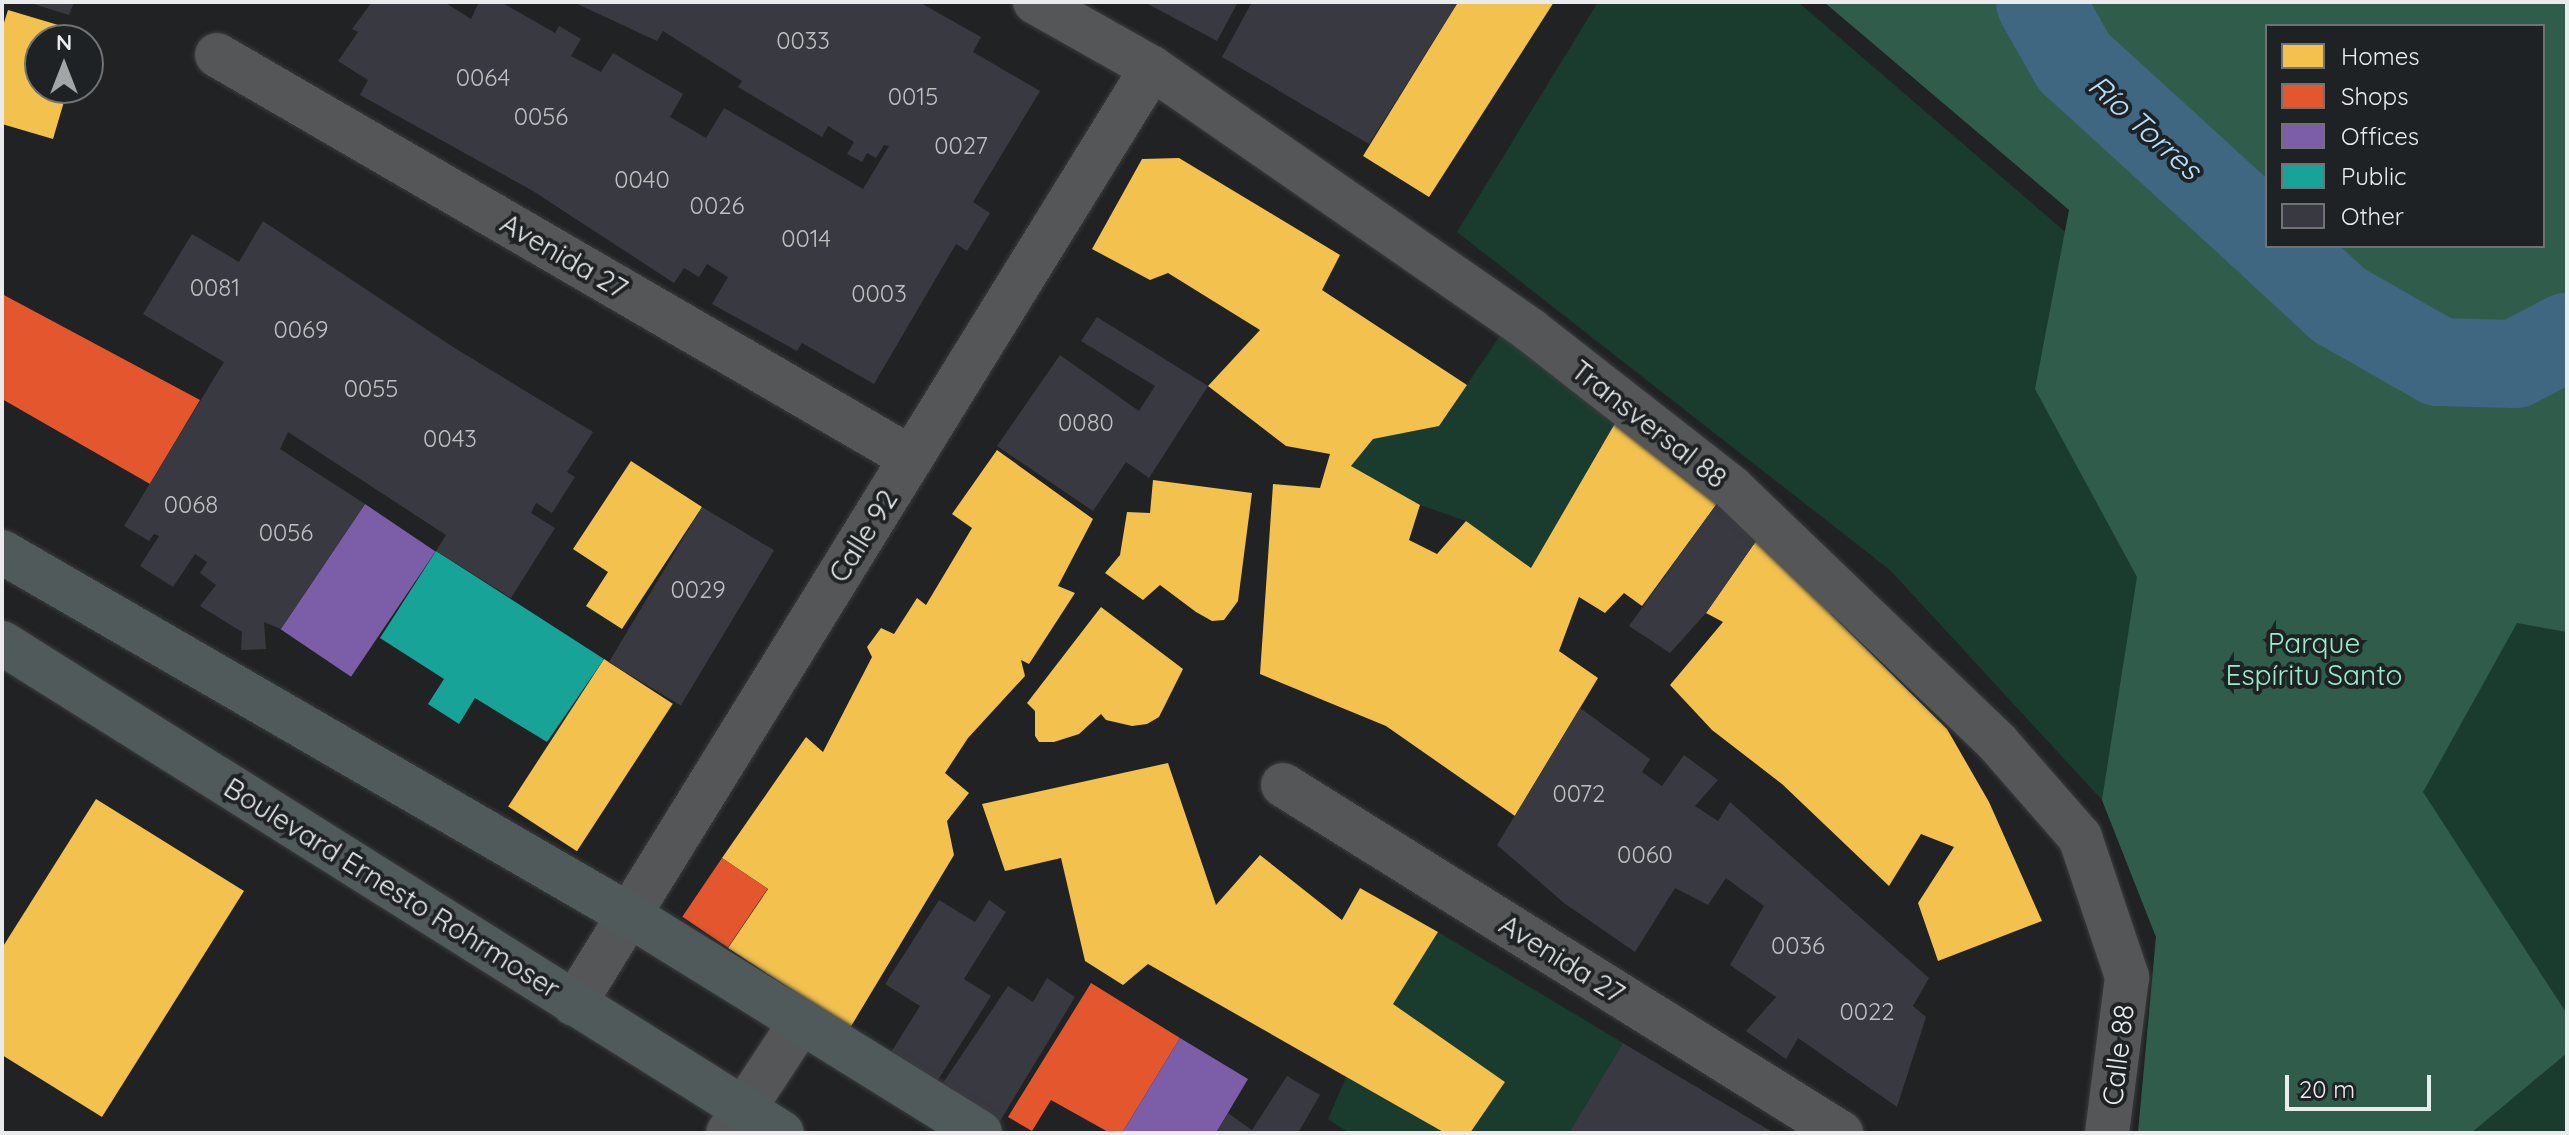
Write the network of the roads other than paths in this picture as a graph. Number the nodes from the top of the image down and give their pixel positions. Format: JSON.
{"nodes":[{"id":1,"x":1035,"y":2,"type":"edge"},
{"id":2,"x":217,"y":55,"type":"dead end"},
{"id":3,"x":1152,"y":68,"type":"junction"},
{"id":4,"x":911,"y":458,"type":"junction"},
{"id":5,"x":2,"y":552,"type":"edge"},
{"id":6,"x":2,"y":643,"type":"edge"},
{"id":7,"x":1283,"y":785,"type":"dead end"},
{"id":8,"x":629,"y":915,"type":"junction"},
{"id":9,"x":2127,"y":977,"type":"joint"},
{"id":10,"x":574,"y":1004,"type":"junction"},
{"id":11,"x":801,"y":1022,"type":"junction"},
{"id":12,"x":735,"y":1121,"type":"edge"},
{"id":13,"x":782,"y":1133,"type":"edge"},
{"id":14,"x":980,"y":1133,"type":"edge"},
{"id":15,"x":1841,"y":1133,"type":"edge"},
{"id":16,"x":2107,"y":1133,"type":"edge"}],
"edges":[{"from":1,"to":3,"type":"street","name":"Transversal 88"},
{"from":2,"to":4,"type":"street","name":"Avenida 27"},
{"from":3,"to":4,"type":"street","name":"Calle 92"},
{"from":3,"to":9,"type":"street","name":"Transversal 88"},
{"from":4,"to":8,"type":"street","name":"Calle 92"},
{"from":5,"to":8,"type":"main road"},
{"from":6,"to":10,"type":"main road","name":"Boulevard Ernesto Rohrmoser"},
{"from":7,"to":15,"type":"street","name":"Avenida 27"},
{"from":8,"to":10,"type":"street","name":"Calle 92"},
{"from":8,"to":11,"type":"main road"},
{"from":9,"to":16,"type":"street","name":"Calle 88"},
{"from":10,"to":12,"type":"main road","name":"Boulevard Ernesto Rohrmoser"},
{"from":11,"to":12,"type":"street"},
{"from":11,"to":14,"type":"main road"},
{"from":12,"to":13,"type":"main road","name":"Boulevard Ernesto Rohrmoser"}]}
